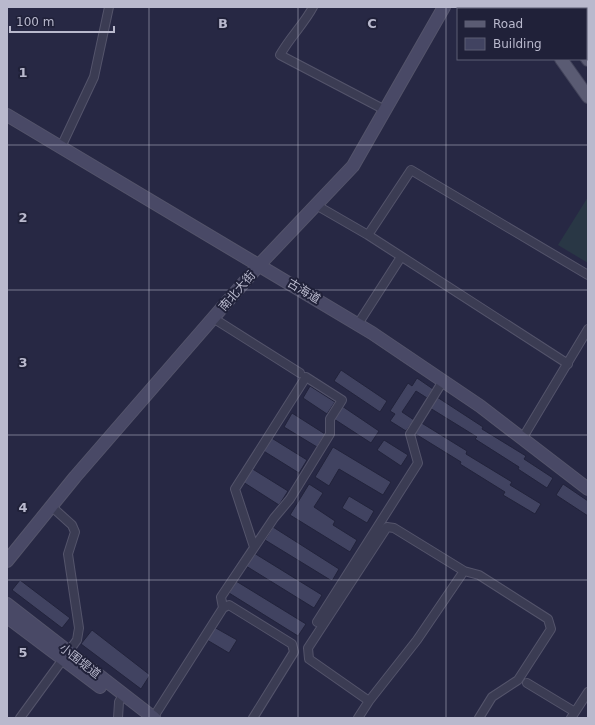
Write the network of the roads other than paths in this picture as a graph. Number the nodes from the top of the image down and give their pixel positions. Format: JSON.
{"nodes":[{"id":1,"x":109,"y":7,"type":"edge"},
{"id":2,"x":313,"y":7,"type":"edge"},
{"id":3,"x":444,"y":7,"type":"edge"},
{"id":4,"x":562,"y":60,"type":"edge"},
{"id":5,"x":588,"y":97,"type":"edge"},
{"id":6,"x":385,"y":110,"type":"junction"},
{"id":7,"x":7,"y":115,"type":"edge"},
{"id":8,"x":61,"y":146,"type":"junction"},
{"id":9,"x":316,"y":205,"type":"junction"},
{"id":10,"x":368,"y":235,"type":"junction"},
{"id":11,"x":402,"y":257,"type":"junction"},
{"id":12,"x":260,"y":264,"type":"junction"},
{"id":13,"x":588,"y":275,"type":"edge"},
{"id":14,"x":213,"y":318,"type":"junction"},
{"id":15,"x":358,"y":324,"type":"junction"},
{"id":16,"x":588,"y":329,"type":"edge"},
{"id":17,"x":568,"y":364,"type":"junction"},
{"id":18,"x":300,"y":373,"type":"dead end"},
{"id":19,"x":443,"y":381,"type":"junction"},
{"id":20,"x":522,"y":439,"type":"junction"},
{"id":21,"x":588,"y":489,"type":"edge"},
{"id":22,"x":51,"y":506,"type":"junction"},
{"id":23,"x":254,"y":547,"type":"junction"},
{"id":24,"x":7,"y":561,"type":"edge"},
{"id":25,"x":464,"y":571,"type":"junction"},
{"id":26,"x":7,"y":604,"type":"edge"},
{"id":27,"x":223,"y":608,"type":"junction"},
{"id":28,"x":7,"y":617,"type":"edge"},
{"id":29,"x":317,"y":622,"type":"dead end"},
{"id":30,"x":66,"y":655,"type":"junction"},
{"id":31,"x":527,"y":683,"type":"dead end"},
{"id":32,"x":588,"y":692,"type":"edge"},
{"id":33,"x":121,"y":698,"type":"junction"},
{"id":34,"x":369,"y":700,"type":"junction"},
{"id":35,"x":573,"y":715,"type":"edge"},
{"id":36,"x":20,"y":718,"type":"edge"},
{"id":37,"x":118,"y":718,"type":"edge"},
{"id":38,"x":140,"y":718,"type":"edge"},
{"id":39,"x":154,"y":718,"type":"edge"},
{"id":40,"x":253,"y":718,"type":"edge"},
{"id":41,"x":358,"y":718,"type":"edge"},
{"id":42,"x":479,"y":718,"type":"edge"}],
"edges":[{"from":1,"to":8,"type":"street"},
{"from":2,"to":6,"type":"street"},
{"from":3,"to":6,"type":"street","name":"南北大街"},
{"from":4,"to":5,"type":"main road"},
{"from":6,"to":9,"type":"street","name":"南北大街"},
{"from":7,"to":8,"type":"street","name":"古海道"},
{"from":8,"to":12,"type":"street","name":"古海道"},
{"from":9,"to":10,"type":"street"},
{"from":9,"to":12,"type":"street","name":"南北大街"},
{"from":10,"to":11,"type":"street"},
{"from":10,"to":13,"type":"street"},
{"from":11,"to":15,"type":"street"},
{"from":11,"to":17,"type":"street"},
{"from":12,"to":14,"type":"street","name":"南北大街"},
{"from":12,"to":15,"type":"street","name":"古海道"},
{"from":14,"to":18,"type":"street"},
{"from":14,"to":22,"type":"street","name":"南北大街"},
{"from":15,"to":19,"type":"street","name":"古海道"},
{"from":16,"to":17,"type":"street"},
{"from":17,"to":20,"type":"street"},
{"from":19,"to":20,"type":"street","name":"古海道"},
{"from":19,"to":29,"type":"street"},
{"from":20,"to":21,"type":"street","name":"古海道"},
{"from":22,"to":24,"type":"street","name":"南北大街"},
{"from":22,"to":30,"type":"street"},
{"from":23,"to":23,"type":"street"},
{"from":23,"to":27,"type":"street"},
{"from":25,"to":34,"type":"street"},
{"from":25,"to":34,"type":"street"},
{"from":25,"to":42,"type":"street"},
{"from":26,"to":30,"type":"street","name":"小围堤道"},
{"from":27,"to":39,"type":"street"},
{"from":27,"to":40,"type":"street"},
{"from":28,"to":30,"type":"street","name":"小围堤道"},
{"from":30,"to":33,"type":"street","name":"小围堤道"},
{"from":30,"to":36,"type":"street"},
{"from":31,"to":35,"type":"street"},
{"from":32,"to":35,"type":"street"},
{"from":33,"to":37,"type":"street"},
{"from":33,"to":38,"type":"street","name":"小围堤道"},
{"from":33,"to":39,"type":"street","name":"小围堤道"},
{"from":34,"to":41,"type":"street"}]}
